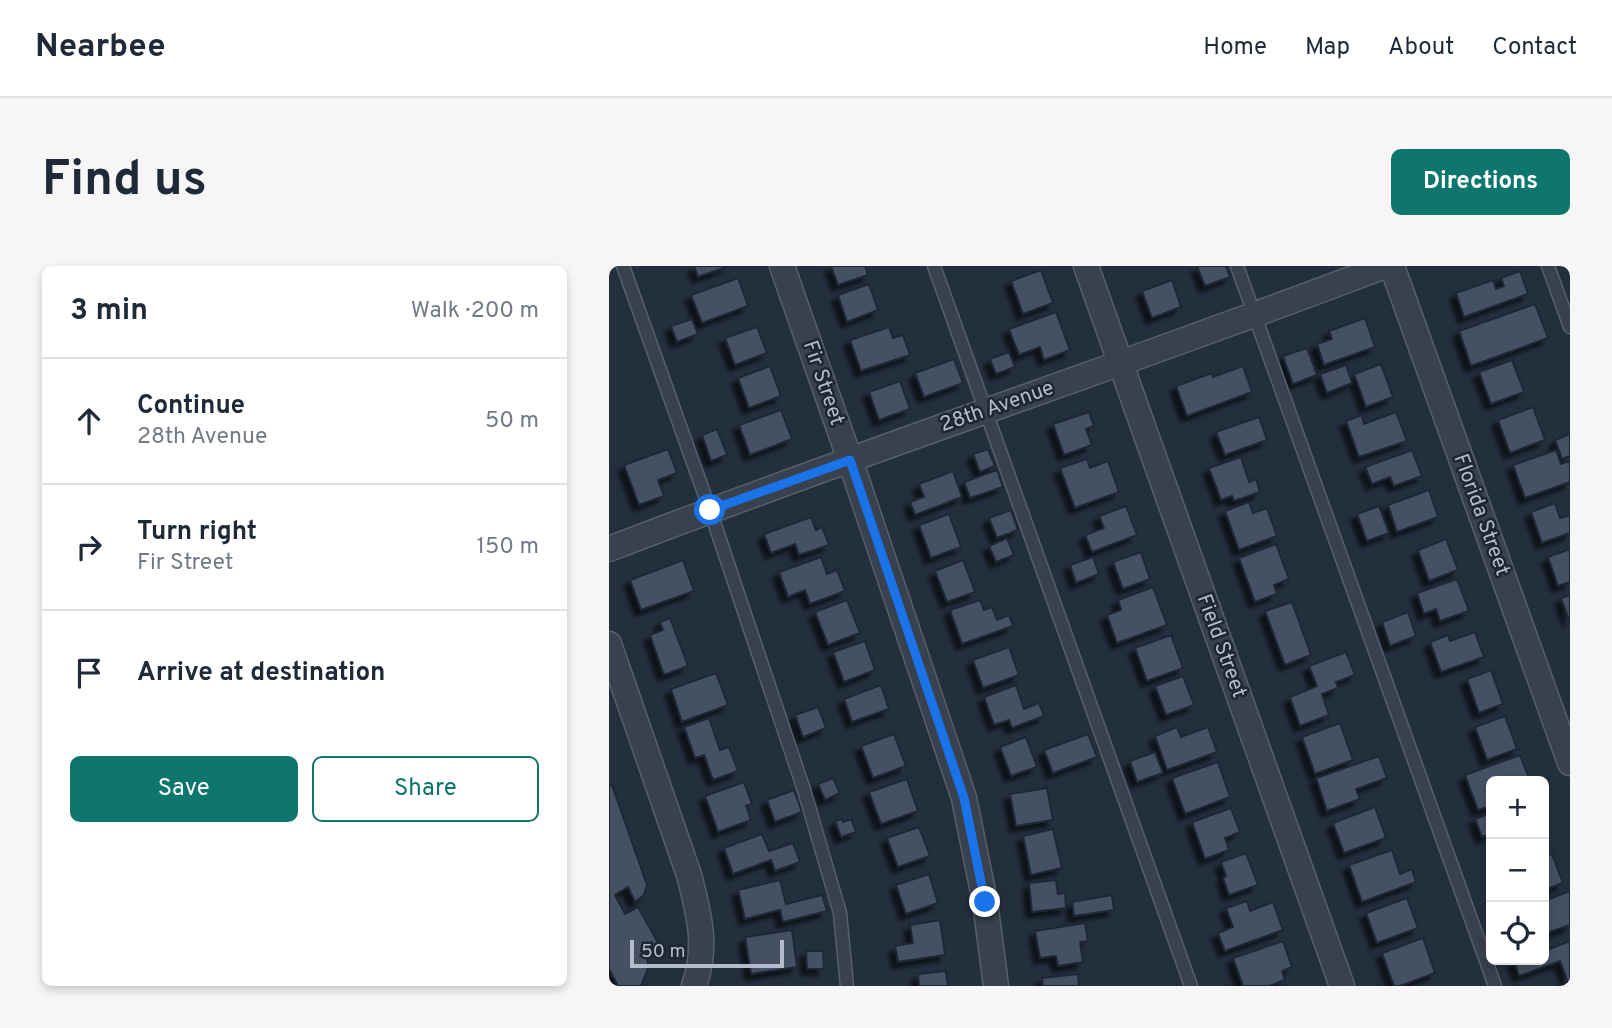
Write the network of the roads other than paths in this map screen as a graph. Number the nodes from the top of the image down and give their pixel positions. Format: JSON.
{"nodes":[{"id":1,"x":623,"y":266,"type":"edge"},
{"id":2,"x":782,"y":266,"type":"edge"},
{"id":3,"x":934,"y":266,"type":"edge"},
{"id":4,"x":1086,"y":266,"type":"edge"},
{"id":5,"x":1237,"y":266,"type":"edge"},
{"id":6,"x":1385,"y":266,"type":"edge"},
{"id":7,"x":1392,"y":266,"type":"edge"},
{"id":8,"x":1548,"y":266,"type":"edge"},
{"id":9,"x":1255,"y":316,"type":"junction"},
{"id":10,"x":1570,"y":327,"type":"edge"},
{"id":11,"x":1121,"y":364,"type":"junction"},
{"id":12,"x":985,"y":411,"type":"junction"},
{"id":13,"x":850,"y":460,"type":"junction"},
{"id":14,"x":710,"y":510,"type":"junction"},
{"id":15,"x":609,"y":549,"type":"edge"},
{"id":16,"x":609,"y":644,"type":"edge"},
{"id":17,"x":1570,"y":763,"type":"edge"},
{"id":18,"x":694,"y":986,"type":"edge"},
{"id":19,"x":848,"y":986,"type":"edge"},
{"id":20,"x":996,"y":986,"type":"edge"},
{"id":21,"x":1191,"y":986,"type":"edge"},
{"id":22,"x":1342,"y":986,"type":"edge"},
{"id":23,"x":1495,"y":986,"type":"edge"}],
"edges":[{"from":1,"to":14,"type":"lane"},
{"from":2,"to":13,"type":"street","name":"Fir Street"},
{"from":3,"to":12,"type":"lane"},
{"from":4,"to":11,"type":"street","name":"Field Street"},
{"from":5,"to":9,"type":"lane"},
{"from":6,"to":9,"type":"street","name":"28th Avenue"},
{"from":7,"to":17,"type":"street","name":"Florida Street"},
{"from":8,"to":10,"type":"lane"},
{"from":9,"to":11,"type":"street","name":"28th Avenue"},
{"from":9,"to":23,"type":"lane"},
{"from":11,"to":12,"type":"street","name":"28th Avenue"},
{"from":11,"to":22,"type":"street","name":"Field Street"},
{"from":12,"to":13,"type":"street","name":"28th Avenue"},
{"from":12,"to":21,"type":"lane"},
{"from":13,"to":14,"type":"street","name":"28th Avenue"},
{"from":13,"to":20,"type":"street","name":"Fir Street"},
{"from":14,"to":15,"type":"street","name":"28th Avenue"},
{"from":14,"to":19,"type":"lane"},
{"from":16,"to":18,"type":"street"}]}
